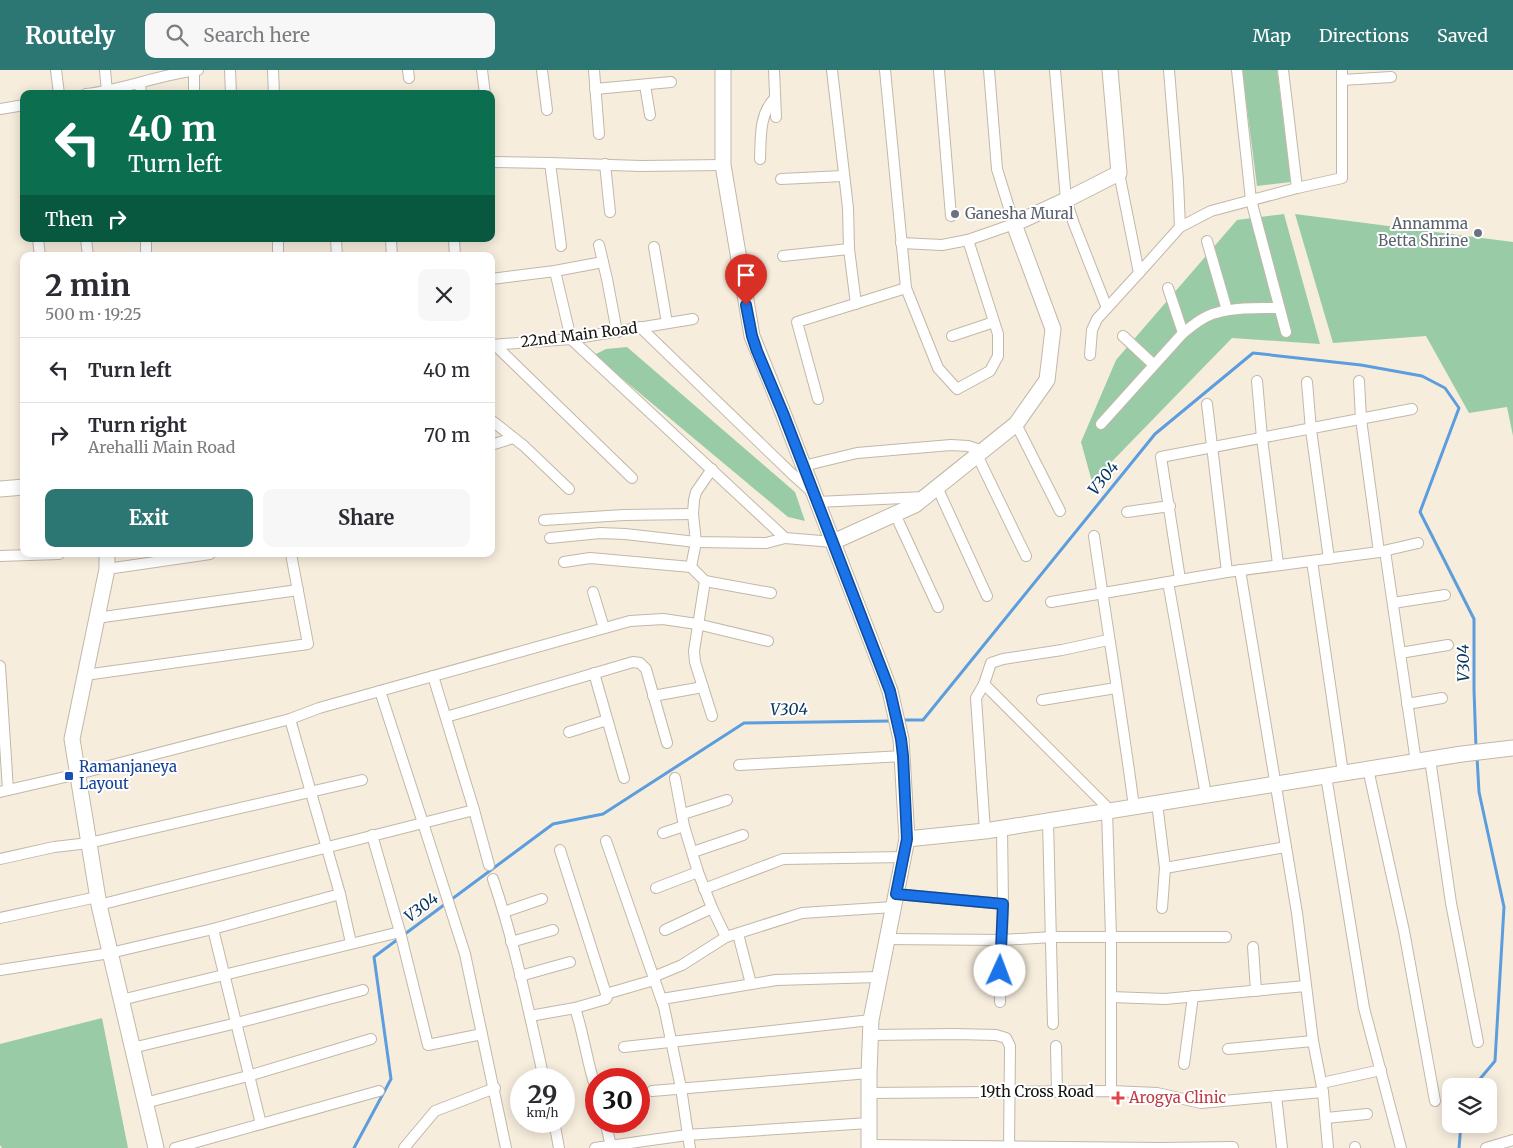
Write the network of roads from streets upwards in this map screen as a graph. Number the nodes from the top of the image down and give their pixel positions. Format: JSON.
{"nodes":[{"id":1,"x":56,"y":70,"type":"edge"},
{"id":2,"x":104,"y":70,"type":"edge"},
{"id":3,"x":194,"y":70,"type":"edge"},
{"id":4,"x":198,"y":70,"type":"edge"},
{"id":5,"x":230,"y":70,"type":"edge"},
{"id":6,"x":273,"y":70,"type":"edge"},
{"id":7,"x":482,"y":70,"type":"edge"},
{"id":8,"x":542,"y":70,"type":"edge"},
{"id":9,"x":594,"y":70,"type":"edge"},
{"id":10,"x":723,"y":70,"type":"edge"},
{"id":11,"x":774,"y":70,"type":"edge"},
{"id":12,"x":832,"y":70,"type":"edge"},
{"id":13,"x":885,"y":70,"type":"edge"},
{"id":14,"x":939,"y":70,"type":"edge"},
{"id":15,"x":989,"y":70,"type":"edge"},
{"id":16,"x":1055,"y":70,"type":"edge"},
{"id":17,"x":1110,"y":70,"type":"edge"},
{"id":18,"x":1169,"y":70,"type":"edge"},
{"id":19,"x":1237,"y":70,"type":"edge"},
{"id":20,"x":1283,"y":70,"type":"edge"},
{"id":21,"x":182,"y":71,"type":"edge"},
{"id":22,"x":1342,"y":75,"type":"edge"},
{"id":23,"x":1391,"y":77,"type":"dead end"},
{"id":24,"x":671,"y":82,"type":"dead end"},
{"id":25,"x":645,"y":84,"type":"junction"},
{"id":26,"x":140,"y":89,"type":"edge"},
{"id":27,"x":595,"y":89,"type":"junction"},
{"id":28,"x":58,"y":90,"type":"edge"},
{"id":29,"x":107,"y":90,"type":"edge"},
{"id":30,"x":194,"y":90,"type":"edge"},
{"id":31,"x":231,"y":90,"type":"edge"},
{"id":32,"x":274,"y":90,"type":"edge"},
{"id":33,"x":484,"y":90,"type":"edge"},
{"id":34,"x":775,"y":98,"type":"junction"},
{"id":35,"x":20,"y":107,"type":"edge"},
{"id":36,"x":0,"y":108,"type":"edge"},
{"id":37,"x":547,"y":110,"type":"dead end"},
{"id":38,"x":650,"y":115,"type":"dead end"},
{"id":39,"x":776,"y":117,"type":"dead end"},
{"id":40,"x":599,"y":134,"type":"dead end"},
{"id":41,"x":760,"y":159,"type":"dead end"},
{"id":42,"x":495,"y":162,"type":"edge"},
{"id":43,"x":550,"y":163,"type":"junction"},
{"id":44,"x":605,"y":164,"type":"junction"},
{"id":45,"x":723,"y":165,"type":"junction"},
{"id":46,"x":1119,"y":173,"type":"junction"},
{"id":47,"x":843,"y":176,"type":"junction"},
{"id":48,"x":780,"y":179,"type":"dead end"},
{"id":49,"x":1298,"y":188,"type":"junction"},
{"id":50,"x":1066,"y":200,"type":"junction"},
{"id":51,"x":1251,"y":200,"type":"junction"},
{"id":52,"x":610,"y":212,"type":"dead end"},
{"id":53,"x":951,"y":216,"type":"dead end"},
{"id":54,"x":1014,"y":224,"type":"junction"},
{"id":55,"x":1180,"y":227,"type":"junction"},
{"id":56,"x":968,"y":240,"type":"junction"},
{"id":57,"x":1207,"y":241,"type":"dead end"},
{"id":58,"x":901,"y":243,"type":"junction"},
{"id":59,"x":599,"y":245,"type":"dead end"},
{"id":60,"x":561,"y":246,"type":"dead end"},
{"id":61,"x":654,"y":247,"type":"dead end"},
{"id":62,"x":849,"y":248,"type":"junction"},
{"id":63,"x":782,"y":256,"type":"dead end"},
{"id":64,"x":603,"y":262,"type":"junction"},
{"id":65,"x":555,"y":270,"type":"junction"},
{"id":66,"x":1139,"y":273,"type":"junction"},
{"id":67,"x":495,"y":278,"type":"edge"},
{"id":68,"x":906,"y":288,"type":"junction"},
{"id":69,"x":1168,"y":288,"type":"dead end"},
{"id":70,"x":856,"y":304,"type":"junction"},
{"id":71,"x":1108,"y":308,"type":"junction"},
{"id":72,"x":1279,"y":308,"type":"junction"},
{"id":73,"x":1227,"y":310,"type":"junction"},
{"id":74,"x":693,"y":319,"type":"dead end"},
{"id":75,"x":994,"y":322,"type":"junction"},
{"id":76,"x":667,"y":323,"type":"junction"},
{"id":77,"x":640,"y":327,"type":"junction"},
{"id":78,"x":616,"y":332,"type":"junction"},
{"id":79,"x":1286,"y":332,"type":"dead end"},
{"id":80,"x":1183,"y":333,"type":"junction"},
{"id":81,"x":952,"y":336,"type":"dead end"},
{"id":82,"x":1123,"y":336,"type":"dead end"},
{"id":83,"x":571,"y":339,"type":"junction"},
{"id":84,"x":495,"y":345,"type":"edge"},
{"id":85,"x":495,"y":347,"type":"edge"},
{"id":86,"x":1090,"y":355,"type":"dead end"},
{"id":87,"x":1153,"y":364,"type":"junction"},
{"id":88,"x":1256,"y":381,"type":"dead end"},
{"id":89,"x":1359,"y":381,"type":"dead end"},
{"id":90,"x":1307,"y":382,"type":"dead end"},
{"id":91,"x":818,"y":399,"type":"dead end"},
{"id":92,"x":1207,"y":404,"type":"dead end"},
{"id":93,"x":1412,"y":409,"type":"dead end"},
{"id":94,"x":1361,"y":419,"type":"junction"},
{"id":95,"x":495,"y":423,"type":"edge"},
{"id":96,"x":1016,"y":424,"type":"junction"},
{"id":97,"x":1101,"y":424,"type":"dead end"},
{"id":98,"x":1311,"y":430,"type":"junction"},
{"id":99,"x":513,"y":438,"type":"junction"},
{"id":100,"x":1262,"y":438,"type":"junction"},
{"id":101,"x":495,"y":444,"type":"edge"},
{"id":102,"x":1212,"y":447,"type":"junction"},
{"id":103,"x":980,"y":453,"type":"junction"},
{"id":104,"x":803,"y":466,"type":"junction"},
{"id":105,"x":712,"y":470,"type":"junction"},
{"id":106,"x":632,"y":478,"type":"dead end"},
{"id":107,"x":20,"y":487,"type":"edge"},
{"id":108,"x":937,"y":487,"type":"junction"},
{"id":109,"x":0,"y":489,"type":"edge"},
{"id":110,"x":569,"y":489,"type":"dead end"},
{"id":111,"x":815,"y":497,"type":"junction"},
{"id":112,"x":924,"y":497,"type":"junction"},
{"id":113,"x":1170,"y":506,"type":"junction"},
{"id":114,"x":1060,"y":511,"type":"dead end"},
{"id":115,"x":1127,"y":512,"type":"dead end"},
{"id":116,"x":693,"y":514,"type":"junction"},
{"id":117,"x":895,"y":514,"type":"junction"},
{"id":118,"x":544,"y":520,"type":"dead end"},
{"id":119,"x":1094,"y":536,"type":"dead end"},
{"id":120,"x":550,"y":538,"type":"dead end"},
{"id":121,"x":785,"y":538,"type":"junction"},
{"id":122,"x":696,"y":542,"type":"junction"},
{"id":123,"x":833,"y":542,"type":"junction"},
{"id":124,"x":1418,"y":543,"type":"dead end"},
{"id":125,"x":1382,"y":551,"type":"junction"},
{"id":126,"x":20,"y":555,"type":"edge"},
{"id":127,"x":0,"y":556,"type":"edge"},
{"id":128,"x":1026,"y":556,"type":"dead end"},
{"id":129,"x":166,"y":557,"type":"edge"},
{"id":130,"x":292,"y":557,"type":"edge"},
{"id":131,"x":1328,"y":559,"type":"junction"},
{"id":132,"x":107,"y":561,"type":"edge"},
{"id":133,"x":1312,"y":561,"type":"junction"},
{"id":134,"x":564,"y":562,"type":"dead end"},
{"id":135,"x":1278,"y":564,"type":"junction"},
{"id":136,"x":691,"y":567,"type":"junction"},
{"id":137,"x":1240,"y":570,"type":"junction"},
{"id":138,"x":1227,"y":572,"type":"junction"},
{"id":139,"x":1180,"y":579,"type":"junction"},
{"id":140,"x":705,"y":581,"type":"junction"},
{"id":141,"x":1168,"y":582,"type":"junction"},
{"id":142,"x":298,"y":590,"type":"junction"},
{"id":143,"x":593,"y":592,"type":"dead end"},
{"id":144,"x":1102,"y":592,"type":"junction"},
{"id":145,"x":771,"y":593,"type":"dead end"},
{"id":146,"x":1445,"y":595,"type":"dead end"},
{"id":147,"x":987,"y":596,"type":"dead end"},
{"id":148,"x":1051,"y":602,"type":"dead end"},
{"id":149,"x":1393,"y":603,"type":"junction"},
{"id":150,"x":938,"y":607,"type":"dead end"},
{"id":151,"x":96,"y":618,"type":"junction"},
{"id":152,"x":697,"y":624,"type":"junction"},
{"id":153,"x":604,"y":628,"type":"junction"},
{"id":154,"x":768,"y":640,"type":"dead end"},
{"id":155,"x":1108,"y":640,"type":"junction"},
{"id":156,"x":1448,"y":645,"type":"dead end"},
{"id":157,"x":1400,"y":653,"type":"junction"},
{"id":158,"x":0,"y":666,"type":"edge"},
{"id":159,"x":594,"y":673,"type":"junction"},
{"id":160,"x":85,"y":675,"type":"junction"},
{"id":161,"x":432,"y":676,"type":"junction"},
{"id":162,"x":984,"y":684,"type":"junction"},
{"id":163,"x":703,"y":687,"type":"junction"},
{"id":164,"x":1116,"y":688,"type":"junction"},
{"id":165,"x":380,"y":691,"type":"junction"},
{"id":166,"x":653,"y":696,"type":"junction"},
{"id":167,"x":1442,"y":698,"type":"dead end"},
{"id":168,"x":1042,"y":700,"type":"dead end"},
{"id":169,"x":1407,"y":704,"type":"junction"},
{"id":170,"x":712,"y":716,"type":"dead end"},
{"id":171,"x":446,"y":717,"type":"junction"},
{"id":172,"x":290,"y":719,"type":"junction"},
{"id":173,"x":607,"y":720,"type":"junction"},
{"id":174,"x":569,"y":732,"type":"dead end"},
{"id":175,"x":668,"y":742,"type":"dead end"},
{"id":176,"x":1513,"y":748,"type":"edge"},
{"id":177,"x":903,"y":756,"type":"junction"},
{"id":178,"x":1423,"y":760,"type":"junction"},
{"id":179,"x":739,"y":765,"type":"dead end"},
{"id":180,"x":1368,"y":769,"type":"junction"},
{"id":181,"x":1343,"y":773,"type":"junction"},
{"id":182,"x":78,"y":774,"type":"junction"},
{"id":183,"x":1326,"y":776,"type":"junction"},
{"id":184,"x":624,"y":778,"type":"dead end"},
{"id":185,"x":675,"y":778,"type":"dead end"},
{"id":186,"x":362,"y":780,"type":"dead end"},
{"id":187,"x":1276,"y":784,"type":"junction"},
{"id":188,"x":4,"y":791,"type":"edge"},
{"id":189,"x":312,"y":792,"type":"junction"},
{"id":190,"x":1206,"y":796,"type":"junction"},
{"id":191,"x":727,"y":800,"type":"dead end"},
{"id":192,"x":1157,"y":803,"type":"junction"},
{"id":193,"x":1134,"y":807,"type":"junction"},
{"id":194,"x":474,"y":810,"type":"junction"},
{"id":195,"x":1109,"y":811,"type":"junction"},
{"id":196,"x":683,"y":814,"type":"junction"},
{"id":197,"x":1048,"y":821,"type":"junction"},
{"id":198,"x":422,"y":823,"type":"junction"},
{"id":199,"x":684,"y":826,"type":"junction"},
{"id":200,"x":1002,"y":828,"type":"junction"},
{"id":201,"x":985,"y":831,"type":"junction"},
{"id":202,"x":663,"y":833,"type":"dead end"},
{"id":203,"x":372,"y":835,"type":"junction"},
{"id":204,"x":743,"y":835,"type":"dead end"},
{"id":205,"x":907,"y":839,"type":"junction"},
{"id":206,"x":606,"y":841,"type":"dead end"},
{"id":207,"x":89,"y":843,"type":"junction"},
{"id":208,"x":325,"y":847,"type":"junction"},
{"id":209,"x":1286,"y":847,"type":"junction"},
{"id":210,"x":560,"y":850,"type":"dead end"},
{"id":211,"x":693,"y":852,"type":"junction"},
{"id":212,"x":904,"y":857,"type":"junction"},
{"id":213,"x":0,"y":859,"type":"edge"},
{"id":214,"x":488,"y":865,"type":"dead end"},
{"id":215,"x":1165,"y":868,"type":"junction"},
{"id":216,"x":698,"y":872,"type":"junction"},
{"id":217,"x":493,"y":879,"type":"dead end"},
{"id":218,"x":656,"y":888,"type":"dead end"},
{"id":219,"x":704,"y":889,"type":"junction"},
{"id":220,"x":340,"y":894,"type":"junction"},
{"id":221,"x":542,"y":899,"type":"dead end"},
{"id":222,"x":895,"y":900,"type":"junction"},
{"id":223,"x":98,"y":901,"type":"junction"},
{"id":224,"x":1003,"y":904,"type":"junction"},
{"id":225,"x":712,"y":908,"type":"junction"},
{"id":226,"x":1162,"y":908,"type":"dead end"},
{"id":227,"x":504,"y":912,"type":"junction"},
{"id":228,"x":0,"y":918,"type":"edge"},
{"id":229,"x":213,"y":929,"type":"junction"},
{"id":230,"x":553,"y":930,"type":"dead end"},
{"id":231,"x":665,"y":930,"type":"dead end"},
{"id":232,"x":738,"y":934,"type":"junction"},
{"id":233,"x":401,"y":936,"type":"junction"},
{"id":234,"x":1111,"y":936,"type":"junction"},
{"id":235,"x":726,"y":937,"type":"junction"},
{"id":236,"x":1052,"y":937,"type":"junction"},
{"id":237,"x":1226,"y":937,"type":"dead end"},
{"id":238,"x":887,"y":938,"type":"junction"},
{"id":239,"x":1002,"y":940,"type":"junction"},
{"id":240,"x":512,"y":942,"type":"junction"},
{"id":241,"x":351,"y":943,"type":"junction"},
{"id":242,"x":1252,"y":947,"type":"dead end"},
{"id":243,"x":110,"y":953,"type":"junction"},
{"id":244,"x":570,"y":962,"type":"dead end"},
{"id":245,"x":0,"y":970,"type":"edge"},
{"id":246,"x":225,"y":974,"type":"junction"},
{"id":247,"x":520,"y":976,"type":"junction"},
{"id":248,"x":878,"y":977,"type":"junction"},
{"id":249,"x":654,"y":979,"type":"junction"},
{"id":250,"x":751,"y":984,"type":"junction"},
{"id":251,"x":1306,"y":986,"type":"junction"},
{"id":252,"x":363,"y":990,"type":"dead end"},
{"id":253,"x":1256,"y":992,"type":"junction"},
{"id":254,"x":606,"y":994,"type":"junction"},
{"id":255,"x":1193,"y":996,"type":"junction"},
{"id":256,"x":1111,"y":997,"type":"junction"},
{"id":257,"x":662,"y":999,"type":"junction"},
{"id":258,"x":121,"y":1000,"type":"junction"},
{"id":259,"x":1000,"y":1002,"type":"dead end"},
{"id":260,"x":575,"y":1008,"type":"junction"},
{"id":261,"x":530,"y":1016,"type":"junction"},
{"id":262,"x":237,"y":1023,"type":"junction"},
{"id":263,"x":1052,"y":1024,"type":"dead end"},
{"id":264,"x":870,"y":1027,"type":"junction"},
{"id":265,"x":482,"y":1034,"type":"junction"},
{"id":266,"x":371,"y":1040,"type":"dead end"},
{"id":267,"x":1313,"y":1041,"type":"junction"},
{"id":268,"x":671,"y":1042,"type":"junction"},
{"id":269,"x":1478,"y":1042,"type":"dead end"},
{"id":270,"x":1056,"y":1046,"type":"dead end"},
{"id":271,"x":624,"y":1047,"type":"dead end"},
{"id":272,"x":132,"y":1048,"type":"junction"},
{"id":273,"x":1228,"y":1049,"type":"dead end"},
{"id":274,"x":1184,"y":1064,"type":"dead end"},
{"id":275,"x":542,"y":1068,"type":"edge"},
{"id":276,"x":590,"y":1068,"type":"edge"},
{"id":277,"x":1381,"y":1070,"type":"junction"},
{"id":278,"x":868,"y":1073,"type":"junction"},
{"id":279,"x":248,"y":1076,"type":"junction"},
{"id":280,"x":1322,"y":1087,"type":"junction"},
{"id":281,"x":495,"y":1088,"type":"junction"},
{"id":282,"x":681,"y":1088,"type":"junction"},
{"id":283,"x":379,"y":1091,"type":"dead end"},
{"id":284,"x":652,"y":1091,"type":"dead end"},
{"id":285,"x":1111,"y":1091,"type":"junction"},
{"id":286,"x":1010,"y":1092,"type":"junction"},
{"id":287,"x":1057,"y":1092,"type":"junction"},
{"id":288,"x":868,"y":1093,"type":"junction"},
{"id":289,"x":1276,"y":1096,"type":"junction"},
{"id":290,"x":1435,"y":1101,"type":"dead end"},
{"id":291,"x":145,"y":1103,"type":"junction"},
{"id":292,"x":1367,"y":1114,"type":"dead end"},
{"id":293,"x":1326,"y":1118,"type":"junction"},
{"id":294,"x":869,"y":1123,"type":"junction"},
{"id":295,"x":261,"y":1124,"type":"junction"},
{"id":296,"x":557,"y":1133,"type":"edge"},
{"id":297,"x":608,"y":1133,"type":"edge"},
{"id":298,"x":687,"y":1135,"type":"junction"},
{"id":299,"x":1513,"y":1140,"type":"edge"},
{"id":300,"x":611,"y":1146,"type":"junction"},
{"id":301,"x":869,"y":1147,"type":"edge"},
{"id":302,"x":1009,"y":1147,"type":"edge"},
{"id":303,"x":1493,"y":1147,"type":"edge"},
{"id":304,"x":156,"y":1148,"type":"edge"},
{"id":305,"x":175,"y":1148,"type":"edge"},
{"id":306,"x":404,"y":1148,"type":"edge"},
{"id":307,"x":506,"y":1148,"type":"edge"},
{"id":308,"x":560,"y":1148,"type":"edge"},
{"id":309,"x":595,"y":1148,"type":"edge"},
{"id":310,"x":690,"y":1148,"type":"edge"},
{"id":311,"x":1233,"y":1148,"type":"edge"},
{"id":312,"x":1282,"y":1148,"type":"edge"},
{"id":313,"x":1328,"y":1148,"type":"edge"},
{"id":314,"x":1401,"y":1148,"type":"edge"}],
"edges":[{"from":1,"to":28,"type":"street"},
{"from":2,"to":29,"type":"street"},
{"from":3,"to":4,"type":"street"},
{"from":3,"to":21,"type":"street"},
{"from":3,"to":30,"type":"street"},
{"from":5,"to":31,"type":"street"},
{"from":6,"to":32,"type":"street"},
{"from":7,"to":33,"type":"street"},
{"from":8,"to":37,"type":"street"},
{"from":9,"to":27,"type":"street"},
{"from":10,"to":45,"type":"street"},
{"from":11,"to":34,"type":"street"},
{"from":12,"to":47,"type":"street"},
{"from":13,"to":58,"type":"street"},
{"from":14,"to":53,"type":"street"},
{"from":15,"to":54,"type":"street"},
{"from":16,"to":50,"type":"street"},
{"from":17,"to":46,"type":"street"},
{"from":18,"to":55,"type":"street"},
{"from":19,"to":51,"type":"street"},
{"from":20,"to":49,"type":"street"},
{"from":21,"to":26,"type":"street"},
{"from":22,"to":23,"type":"street"},
{"from":22,"to":49,"type":"street"},
{"from":24,"to":25,"type":"street"},
{"from":25,"to":27,"type":"street"},
{"from":25,"to":38,"type":"street"},
{"from":27,"to":40,"type":"street"},
{"from":34,"to":39,"type":"street"},
{"from":34,"to":41,"type":"street"},
{"from":35,"to":36,"type":"street"},
{"from":42,"to":43,"type":"street"},
{"from":43,"to":44,"type":"street"},
{"from":43,"to":60,"type":"street"},
{"from":44,"to":45,"type":"street"},
{"from":44,"to":52,"type":"street"},
{"from":45,"to":104,"type":"street"},
{"from":46,"to":50,"type":"street"},
{"from":46,"to":66,"type":"street"},
{"from":47,"to":48,"type":"street"},
{"from":47,"to":62,"type":"street"},
{"from":49,"to":51,"type":"street"},
{"from":50,"to":54,"type":"street"},
{"from":50,"to":71,"type":"street"},
{"from":51,"to":55,"type":"street"},
{"from":51,"to":72,"type":"street"},
{"from":54,"to":56,"type":"street"},
{"from":54,"to":96,"type":"street"},
{"from":55,"to":66,"type":"street"},
{"from":56,"to":58,"type":"street"},
{"from":56,"to":75,"type":"street"},
{"from":57,"to":73,"type":"street"},
{"from":58,"to":68,"type":"street"},
{"from":59,"to":64,"type":"street"},
{"from":61,"to":76,"type":"street"},
{"from":62,"to":63,"type":"street"},
{"from":62,"to":70,"type":"street"},
{"from":64,"to":65,"type":"street"},
{"from":64,"to":78,"type":"street"},
{"from":65,"to":67,"type":"street"},
{"from":65,"to":83,"type":"street"},
{"from":66,"to":71,"type":"street"},
{"from":68,"to":70,"type":"street"},
{"from":68,"to":75,"type":"street"},
{"from":69,"to":80,"type":"street"},
{"from":70,"to":91,"type":"street"},
{"from":71,"to":86,"type":"street"},
{"from":72,"to":73,"type":"street"},
{"from":72,"to":79,"type":"street"},
{"from":73,"to":80,"type":"street"},
{"from":74,"to":76,"type":"street","name":"22nd Main Road"},
{"from":75,"to":81,"type":"street"},
{"from":76,"to":77,"type":"street","name":"22nd Main Road"},
{"from":77,"to":78,"type":"street","name":"22nd Main Road"},
{"from":77,"to":111,"type":"street"},
{"from":78,"to":83,"type":"street","name":"22nd Main Road"},
{"from":80,"to":87,"type":"street"},
{"from":82,"to":87,"type":"street"},
{"from":83,"to":84,"type":"street","name":"22nd Main Road"},
{"from":83,"to":105,"type":"street"},
{"from":85,"to":106,"type":"street"},
{"from":87,"to":97,"type":"street"},
{"from":88,"to":100,"type":"street"},
{"from":89,"to":94,"type":"street"},
{"from":90,"to":98,"type":"street"},
{"from":92,"to":102,"type":"street"},
{"from":93,"to":94,"type":"street"},
{"from":94,"to":98,"type":"street"},
{"from":94,"to":125,"type":"street"},
{"from":95,"to":99,"type":"street"},
{"from":96,"to":103,"type":"street"},
{"from":96,"to":114,"type":"street"},
{"from":98,"to":100,"type":"street"},
{"from":98,"to":131,"type":"street"},
{"from":99,"to":101,"type":"street"},
{"from":99,"to":110,"type":"street"},
{"from":100,"to":102,"type":"street"},
{"from":100,"to":135,"type":"street"},
{"from":102,"to":113,"type":"street"},
{"from":102,"to":138,"type":"street"},
{"from":103,"to":104,"type":"street"},
{"from":103,"to":108,"type":"street"},
{"from":103,"to":128,"type":"street"},
{"from":104,"to":111,"type":"street"},
{"from":105,"to":116,"type":"street"},
{"from":105,"to":121,"type":"street"},
{"from":107,"to":109,"type":"street"},
{"from":108,"to":112,"type":"street"},
{"from":108,"to":147,"type":"street"},
{"from":111,"to":112,"type":"street"},
{"from":111,"to":123,"type":"street"},
{"from":112,"to":117,"type":"street"},
{"from":113,"to":115,"type":"street"},
{"from":113,"to":139,"type":"street"},
{"from":116,"to":118,"type":"street"},
{"from":116,"to":122,"type":"street"},
{"from":117,"to":123,"type":"street"},
{"from":117,"to":150,"type":"street"},
{"from":119,"to":144,"type":"street"},
{"from":120,"to":122,"type":"street"},
{"from":121,"to":122,"type":"street"},
{"from":121,"to":123,"type":"street"},
{"from":122,"to":136,"type":"street"},
{"from":123,"to":177,"type":"street"},
{"from":124,"to":125,"type":"street"},
{"from":125,"to":131,"type":"street"},
{"from":125,"to":149,"type":"street"},
{"from":126,"to":127,"type":"street"},
{"from":129,"to":132,"type":"street"},
{"from":130,"to":142,"type":"street"},
{"from":131,"to":133,"type":"street"},
{"from":132,"to":151,"type":"street"},
{"from":133,"to":135,"type":"street"},
{"from":133,"to":181,"type":"street"},
{"from":134,"to":136,"type":"street"},
{"from":135,"to":137,"type":"street"},
{"from":136,"to":140,"type":"street"},
{"from":137,"to":138,"type":"street"},
{"from":137,"to":187,"type":"street"},
{"from":138,"to":139,"type":"street"},
{"from":139,"to":141,"type":"street"},
{"from":140,"to":145,"type":"street"},
{"from":140,"to":152,"type":"street"},
{"from":141,"to":144,"type":"street"},
{"from":141,"to":190,"type":"street"},
{"from":142,"to":151,"type":"street"},
{"from":142,"to":160,"type":"street"},
{"from":143,"to":153,"type":"street"},
{"from":144,"to":148,"type":"street"},
{"from":144,"to":155,"type":"street"},
{"from":146,"to":149,"type":"street"},
{"from":149,"to":157,"type":"street"},
{"from":151,"to":160,"type":"street"},
{"from":152,"to":153,"type":"street"},
{"from":152,"to":154,"type":"street"},
{"from":152,"to":163,"type":"street"},
{"from":153,"to":161,"type":"street"},
{"from":155,"to":162,"type":"street"},
{"from":155,"to":164,"type":"street"},
{"from":156,"to":157,"type":"street"},
{"from":157,"to":169,"type":"street"},
{"from":158,"to":188,"type":"street"},
{"from":159,"to":166,"type":"street"},
{"from":159,"to":171,"type":"street"},
{"from":159,"to":173,"type":"street"},
{"from":160,"to":182,"type":"street"},
{"from":161,"to":165,"type":"street"},
{"from":161,"to":171,"type":"street"},
{"from":162,"to":195,"type":"street"},
{"from":162,"to":201,"type":"street"},
{"from":163,"to":166,"type":"street"},
{"from":163,"to":170,"type":"street"},
{"from":164,"to":168,"type":"street"},
{"from":164,"to":193,"type":"street"},
{"from":165,"to":172,"type":"street"},
{"from":165,"to":198,"type":"street"},
{"from":166,"to":175,"type":"street"},
{"from":167,"to":169,"type":"street"},
{"from":169,"to":178,"type":"street"},
{"from":171,"to":194,"type":"street"},
{"from":172,"to":182,"type":"street"},
{"from":172,"to":189,"type":"street"},
{"from":173,"to":174,"type":"street"},
{"from":173,"to":184,"type":"street"},
{"from":176,"to":178,"type":"street"},
{"from":177,"to":179,"type":"street"},
{"from":177,"to":205,"type":"street"},
{"from":178,"to":180,"type":"street"},
{"from":178,"to":269,"type":"street"},
{"from":180,"to":181,"type":"street"},
{"from":180,"to":290,"type":"street"},
{"from":181,"to":183,"type":"street"},
{"from":182,"to":188,"type":"street"},
{"from":182,"to":207,"type":"street"},
{"from":183,"to":187,"type":"street"},
{"from":183,"to":277,"type":"street"},
{"from":185,"to":196,"type":"street"},
{"from":186,"to":189,"type":"street"},
{"from":187,"to":190,"type":"street"},
{"from":187,"to":209,"type":"street"},
{"from":189,"to":207,"type":"street"},
{"from":189,"to":208,"type":"street"},
{"from":190,"to":192,"type":"street"},
{"from":191,"to":196,"type":"street"},
{"from":192,"to":193,"type":"street"},
{"from":192,"to":215,"type":"street"},
{"from":193,"to":195,"type":"street"},
{"from":194,"to":198,"type":"street"},
{"from":194,"to":214,"type":"street"},
{"from":195,"to":197,"type":"street"},
{"from":195,"to":234,"type":"street"},
{"from":196,"to":199,"type":"street"},
{"from":197,"to":200,"type":"street"},
{"from":197,"to":236,"type":"street"},
{"from":198,"to":203,"type":"street"},
{"from":198,"to":265,"type":"street"},
{"from":199,"to":202,"type":"street"},
{"from":199,"to":211,"type":"street"},
{"from":200,"to":201,"type":"street"},
{"from":200,"to":224,"type":"street"},
{"from":201,"to":205,"type":"street"},
{"from":203,"to":208,"type":"street"},
{"from":203,"to":233,"type":"street"},
{"from":204,"to":211,"type":"street"},
{"from":205,"to":212,"type":"street"},
{"from":206,"to":249,"type":"street"},
{"from":207,"to":213,"type":"street"},
{"from":207,"to":223,"type":"street"},
{"from":208,"to":220,"type":"street"},
{"from":208,"to":223,"type":"street"},
{"from":209,"to":215,"type":"street"},
{"from":209,"to":251,"type":"street"},
{"from":210,"to":254,"type":"street"},
{"from":211,"to":216,"type":"street"},
{"from":212,"to":219,"type":"street"},
{"from":212,"to":222,"type":"street"},
{"from":215,"to":226,"type":"street"},
{"from":216,"to":218,"type":"street"},
{"from":216,"to":219,"type":"street"},
{"from":217,"to":227,"type":"street"},
{"from":219,"to":225,"type":"street"},
{"from":220,"to":229,"type":"street"},
{"from":220,"to":241,"type":"street"},
{"from":221,"to":227,"type":"street"},
{"from":222,"to":224,"type":"street"},
{"from":222,"to":232,"type":"street"},
{"from":222,"to":238,"type":"street"},
{"from":223,"to":228,"type":"street"},
{"from":223,"to":243,"type":"street"},
{"from":224,"to":239,"type":"street"},
{"from":225,"to":231,"type":"street"},
{"from":225,"to":235,"type":"street"},
{"from":227,"to":240,"type":"street"},
{"from":229,"to":243,"type":"street"},
{"from":229,"to":246,"type":"street"},
{"from":230,"to":240,"type":"street"},
{"from":232,"to":235,"type":"street"},
{"from":232,"to":250,"type":"street"},
{"from":233,"to":241,"type":"street"},
{"from":233,"to":265,"type":"street"},
{"from":234,"to":236,"type":"street"},
{"from":234,"to":237,"type":"street"},
{"from":234,"to":256,"type":"street"},
{"from":235,"to":249,"type":"street"},
{"from":236,"to":239,"type":"street"},
{"from":236,"to":263,"type":"street"},
{"from":238,"to":239,"type":"street"},
{"from":238,"to":248,"type":"street"},
{"from":239,"to":259,"type":"street"},
{"from":240,"to":247,"type":"street"},
{"from":241,"to":246,"type":"street"},
{"from":242,"to":253,"type":"street"},
{"from":243,"to":245,"type":"street"},
{"from":243,"to":258,"type":"street"},
{"from":244,"to":247,"type":"street"},
{"from":246,"to":258,"type":"street"},
{"from":246,"to":262,"type":"street"},
{"from":247,"to":261,"type":"street"},
{"from":248,"to":250,"type":"street"},
{"from":248,"to":264,"type":"street"},
{"from":249,"to":254,"type":"street"},
{"from":249,"to":257,"type":"street"},
{"from":250,"to":257,"type":"street"},
{"from":251,"to":253,"type":"street"},
{"from":251,"to":267,"type":"street"},
{"from":252,"to":262,"type":"street"},
{"from":253,"to":255,"type":"street"},
{"from":254,"to":260,"type":"street"},
{"from":255,"to":256,"type":"street"},
{"from":255,"to":274,"type":"street"},
{"from":256,"to":285,"type":"street"},
{"from":257,"to":268,"type":"street"},
{"from":258,"to":272,"type":"street"},
{"from":260,"to":261,"type":"street"},
{"from":260,"to":276,"type":"street"},
{"from":261,"to":275,"type":"street"},
{"from":262,"to":272,"type":"street"},
{"from":262,"to":279,"type":"street"},
{"from":264,"to":268,"type":"street"},
{"from":264,"to":278,"type":"street"},
{"from":264,"to":286,"type":"street"},
{"from":265,"to":281,"type":"street"},
{"from":266,"to":279,"type":"street"},
{"from":267,"to":273,"type":"street"},
{"from":267,"to":280,"type":"street"},
{"from":268,"to":271,"type":"street"},
{"from":268,"to":282,"type":"street"},
{"from":270,"to":287,"type":"street"},
{"from":272,"to":291,"type":"street"},
{"from":277,"to":280,"type":"street","name":"19th Cross Road"},
{"from":277,"to":314,"type":"street"},
{"from":278,"to":282,"type":"street"},
{"from":278,"to":288,"type":"street"},
{"from":279,"to":291,"type":"street"},
{"from":279,"to":295,"type":"street"},
{"from":280,"to":289,"type":"street","name":"19th Cross Road"},
{"from":280,"to":293,"type":"street"},
{"from":281,"to":306,"type":"street"},
{"from":281,"to":307,"type":"street"},
{"from":282,"to":284,"type":"street"},
{"from":282,"to":298,"type":"street"},
{"from":283,"to":295,"type":"street"},
{"from":285,"to":287,"type":"street","name":"19th Cross Road"},
{"from":285,"to":289,"type":"street","name":"19th Cross Road"},
{"from":286,"to":287,"type":"street","name":"19th Cross Road"},
{"from":286,"to":288,"type":"street","name":"19th Cross Road"},
{"from":286,"to":302,"type":"street"},
{"from":288,"to":294,"type":"street"},
{"from":289,"to":312,"type":"street"},
{"from":291,"to":304,"type":"street"},
{"from":292,"to":293,"type":"street"},
{"from":293,"to":313,"type":"street"},
{"from":294,"to":298,"type":"street"},
{"from":294,"to":301,"type":"street"},
{"from":295,"to":305,"type":"street"},
{"from":296,"to":308,"type":"street"},
{"from":297,"to":300,"type":"street"},
{"from":298,"to":300,"type":"street"},
{"from":298,"to":310,"type":"street"},
{"from":299,"to":303,"type":"street"},
{"from":300,"to":309,"type":"street"},
{"from":301,"to":302,"type":"street"},
{"from":302,"to":311,"type":"street"}]}
